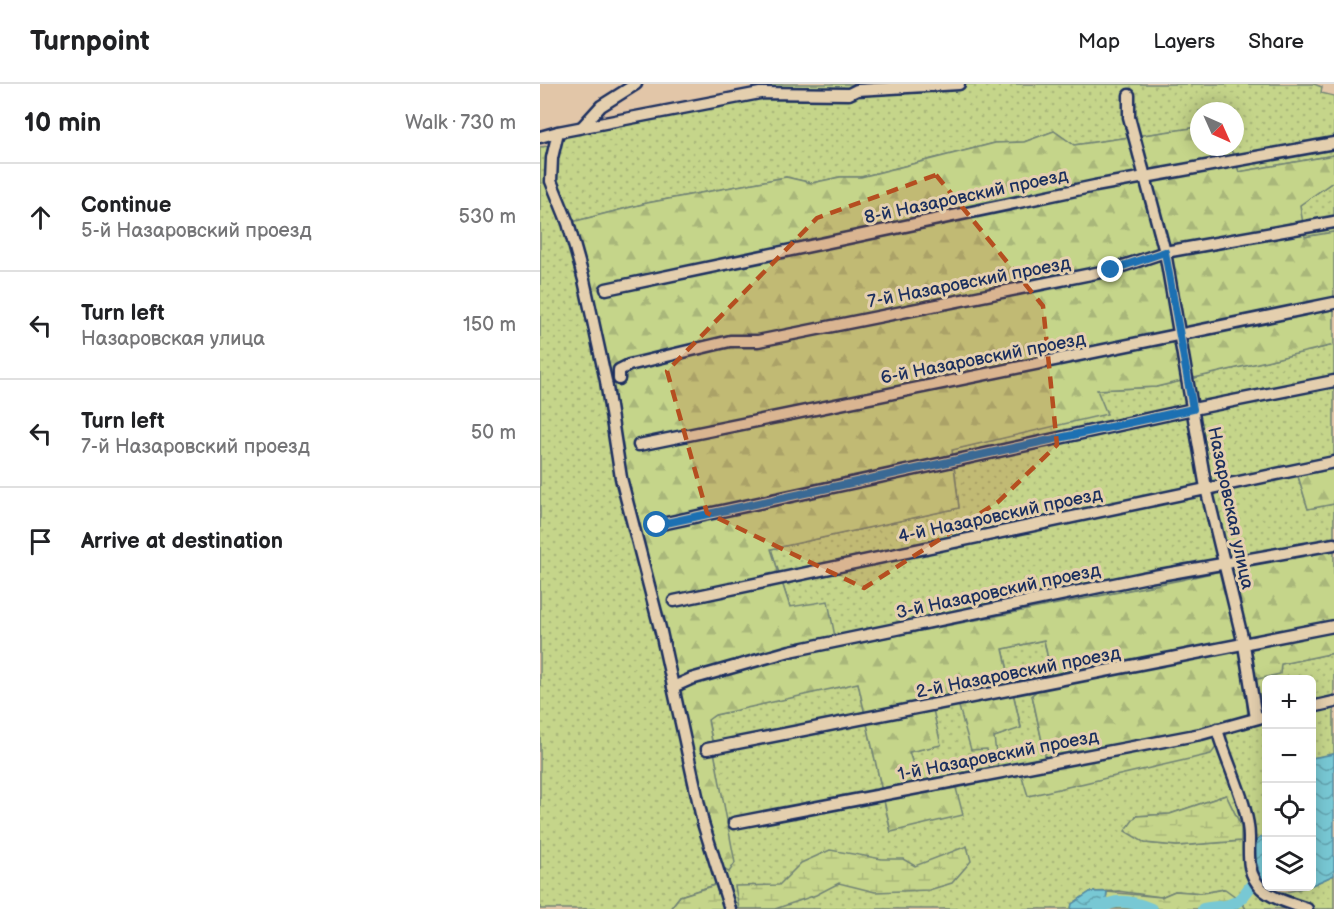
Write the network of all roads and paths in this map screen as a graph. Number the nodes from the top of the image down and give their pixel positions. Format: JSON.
{"nodes":[{"id":1,"x":636,"y":84,"type":"edge"},
{"id":2,"x":959,"y":84,"type":"edge"},
{"id":3,"x":1129,"y":95,"type":"dead end"},
{"id":4,"x":582,"y":127,"type":"junction"},
{"id":5,"x":558,"y":132,"type":"junction"},
{"id":6,"x":540,"y":138,"type":"edge"},
{"id":7,"x":1334,"y":144,"type":"edge"},
{"id":8,"x":1145,"y":177,"type":"junction"},
{"id":9,"x":1334,"y":222,"type":"edge"},
{"id":10,"x":1165,"y":252,"type":"junction"},
{"id":11,"x":606,"y":289,"type":"dead end"},
{"id":12,"x":1334,"y":303,"type":"edge"},
{"id":13,"x":1181,"y":333,"type":"junction"},
{"id":14,"x":619,"y":379,"type":"dead end"},
{"id":15,"x":1334,"y":381,"type":"edge"},
{"id":16,"x":1193,"y":409,"type":"junction"},
{"id":17,"x":639,"y":445,"type":"dead end"},
{"id":18,"x":1334,"y":462,"type":"edge"},
{"id":19,"x":1206,"y":488,"type":"junction"},
{"id":20,"x":657,"y":525,"type":"dead end"},
{"id":21,"x":1334,"y":544,"type":"edge"},
{"id":22,"x":1225,"y":565,"type":"junction"},
{"id":23,"x":674,"y":601,"type":"dead end"},
{"id":24,"x":1334,"y":626,"type":"edge"},
{"id":25,"x":1244,"y":645,"type":"junction"},
{"id":26,"x":673,"y":687,"type":"junction"},
{"id":27,"x":1334,"y":702,"type":"edge"},
{"id":28,"x":1316,"y":706,"type":"edge"},
{"id":29,"x":1261,"y":717,"type":"edge"},
{"id":30,"x":1217,"y":729,"type":"junction"},
{"id":31,"x":707,"y":749,"type":"dead end"},
{"id":32,"x":734,"y":823,"type":"dead end"},
{"id":33,"x":730,"y":909,"type":"edge"},
{"id":34,"x":1307,"y":909,"type":"edge"}],
"edges":[{"from":1,"to":4,"type":"street"},
{"from":2,"to":4,"type":"street"},
{"from":3,"to":8,"type":"street","name":"Назаровская улица"},
{"from":4,"to":5,"type":"street"},
{"from":5,"to":6,"type":"street"},
{"from":5,"to":26,"type":"street"},
{"from":7,"to":8,"type":"street","name":"8-й Назаровский проезд"},
{"from":8,"to":10,"type":"street","name":"Назаровская улица"},
{"from":8,"to":11,"type":"street","name":"8-й Назаровский проезд"},
{"from":9,"to":10,"type":"street","name":"7-й Назаровский проезд"},
{"from":10,"to":13,"type":"street","name":"Назаровская улица"},
{"from":10,"to":14,"type":"street","name":"7-й Назаровский проезд"},
{"from":12,"to":13,"type":"street","name":"6-й Назаровский проезд"},
{"from":13,"to":16,"type":"street","name":"Назаровская улица"},
{"from":13,"to":17,"type":"street","name":"6-й Назаровский проезд"},
{"from":15,"to":16,"type":"street"},
{"from":16,"to":19,"type":"street","name":"Назаровская улица"},
{"from":16,"to":20,"type":"street"},
{"from":18,"to":19,"type":"street","name":"4-й Назаровский проезд"},
{"from":19,"to":22,"type":"street","name":"Назаровская улица"},
{"from":19,"to":23,"type":"street","name":"4-й Назаровский проезд"},
{"from":21,"to":22,"type":"street","name":"3-й Назаровский проезд"},
{"from":22,"to":25,"type":"street","name":"Назаровская улица"},
{"from":22,"to":26,"type":"street","name":"3-й Назаровский проезд"},
{"from":24,"to":25,"type":"street","name":"2-й Назаровский проезд"},
{"from":25,"to":29,"type":"street","name":"Назаровская улица"},
{"from":25,"to":31,"type":"street","name":"2-й Назаровский проезд"},
{"from":26,"to":33,"type":"street"},
{"from":27,"to":28,"type":"street"},
{"from":29,"to":30,"type":"street","name":"1-й Назаровский проезд"},
{"from":30,"to":32,"type":"street","name":"1-й Назаровский проезд"},
{"from":30,"to":34,"type":"street"}]}
